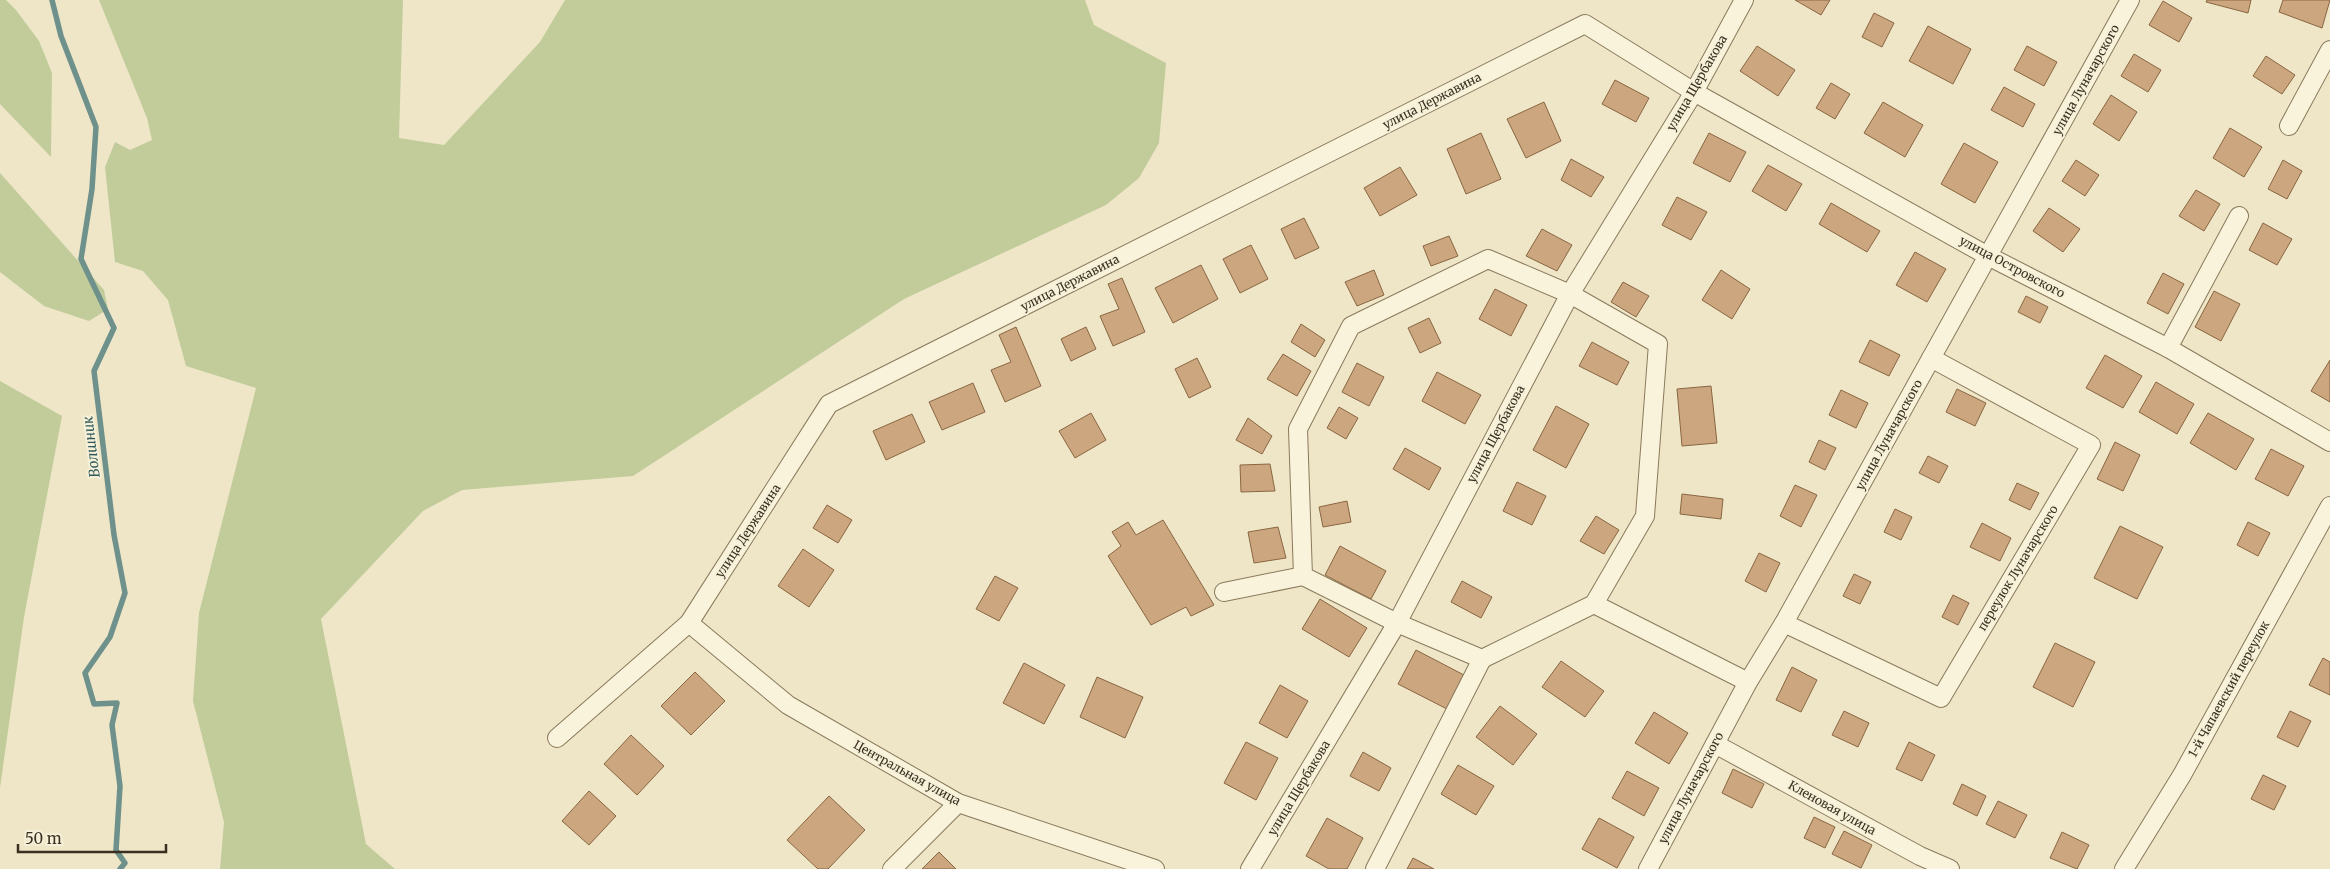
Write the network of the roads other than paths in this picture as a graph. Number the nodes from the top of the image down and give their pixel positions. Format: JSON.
{"nodes":[{"id":1,"x":1744,"y":0,"type":"edge"},
{"id":2,"x":2130,"y":0,"type":"edge"},
{"id":3,"x":2330,"y":50,"type":"edge"},
{"id":4,"x":1694,"y":92,"type":"junction"},
{"id":5,"x":2289,"y":126,"type":"dead end"},
{"id":6,"x":2239,"y":216,"type":"dead end"},
{"id":7,"x":1988,"y":256,"type":"junction"},
{"id":8,"x":1570,"y":294,"type":"junction"},
{"id":9,"x":2168,"y":348,"type":"junction"},
{"id":10,"x":1931,"y":358,"type":"junction"},
{"id":11,"x":2330,"y":442,"type":"edge"},
{"id":12,"x":2330,"y":506,"type":"edge"},
{"id":13,"x":1303,"y":576,"type":"junction"},
{"id":14,"x":1224,"y":592,"type":"dead end"},
{"id":15,"x":1594,"y":604,"type":"junction"},
{"id":16,"x":689,"y":623,"type":"junction"},
{"id":17,"x":1397,"y":623,"type":"junction"},
{"id":18,"x":1784,"y":624,"type":"junction"},
{"id":19,"x":1482,"y":659,"type":"junction"},
{"id":20,"x":1748,"y":682,"type":"junction"},
{"id":21,"x":556,"y":738,"type":"dead end"},
{"id":22,"x":1715,"y":744,"type":"junction"},
{"id":23,"x":958,"y":804,"type":"junction"},
{"id":24,"x":892,"y":869,"type":"edge"},
{"id":25,"x":1155,"y":869,"type":"edge"},
{"id":26,"x":1250,"y":869,"type":"edge"},
{"id":27,"x":1375,"y":869,"type":"edge"},
{"id":28,"x":1648,"y":869,"type":"edge"},
{"id":29,"x":1950,"y":869,"type":"edge"},
{"id":30,"x":2124,"y":869,"type":"edge"}],
"edges":[{"from":1,"to":4,"type":"street","name":"улица Щербакова"},
{"from":2,"to":7,"type":"street","name":"улица Луначарского"},
{"from":3,"to":5,"type":"street"},
{"from":4,"to":7,"type":"street","name":"улица Островского"},
{"from":4,"to":8,"type":"street","name":"улица Щербакова"},
{"from":4,"to":16,"type":"street","name":"улица Державина"},
{"from":6,"to":9,"type":"street"},
{"from":7,"to":9,"type":"street","name":"улица Островского"},
{"from":7,"to":10,"type":"street","name":"улица Луначарского"},
{"from":8,"to":13,"type":"street"},
{"from":8,"to":15,"type":"street"},
{"from":8,"to":17,"type":"street","name":"улица Щербакова"},
{"from":9,"to":11,"type":"street","name":"улица Островского"},
{"from":10,"to":18,"type":"street","name":"улица Луначарского"},
{"from":10,"to":18,"type":"street","name":"переулок Луначарского"},
{"from":12,"to":30,"type":"street","name":"1-й Чапаевский переулок"},
{"from":13,"to":14,"type":"street"},
{"from":13,"to":17,"type":"street"},
{"from":15,"to":19,"type":"street"},
{"from":15,"to":20,"type":"street"},
{"from":16,"to":21,"type":"street","name":"улица Державина"},
{"from":16,"to":23,"type":"street","name":"Центральная улица"},
{"from":17,"to":19,"type":"street"},
{"from":17,"to":26,"type":"street","name":"улица Щербакова"},
{"from":18,"to":20,"type":"street","name":"улица Луначарского"},
{"from":19,"to":27,"type":"street"},
{"from":20,"to":22,"type":"street","name":"улица Луначарского"},
{"from":22,"to":28,"type":"street","name":"улица Луначарского"},
{"from":22,"to":29,"type":"street","name":"Кленовая улица"},
{"from":23,"to":24,"type":"street"},
{"from":23,"to":25,"type":"street","name":"Центральная улица"}]}
